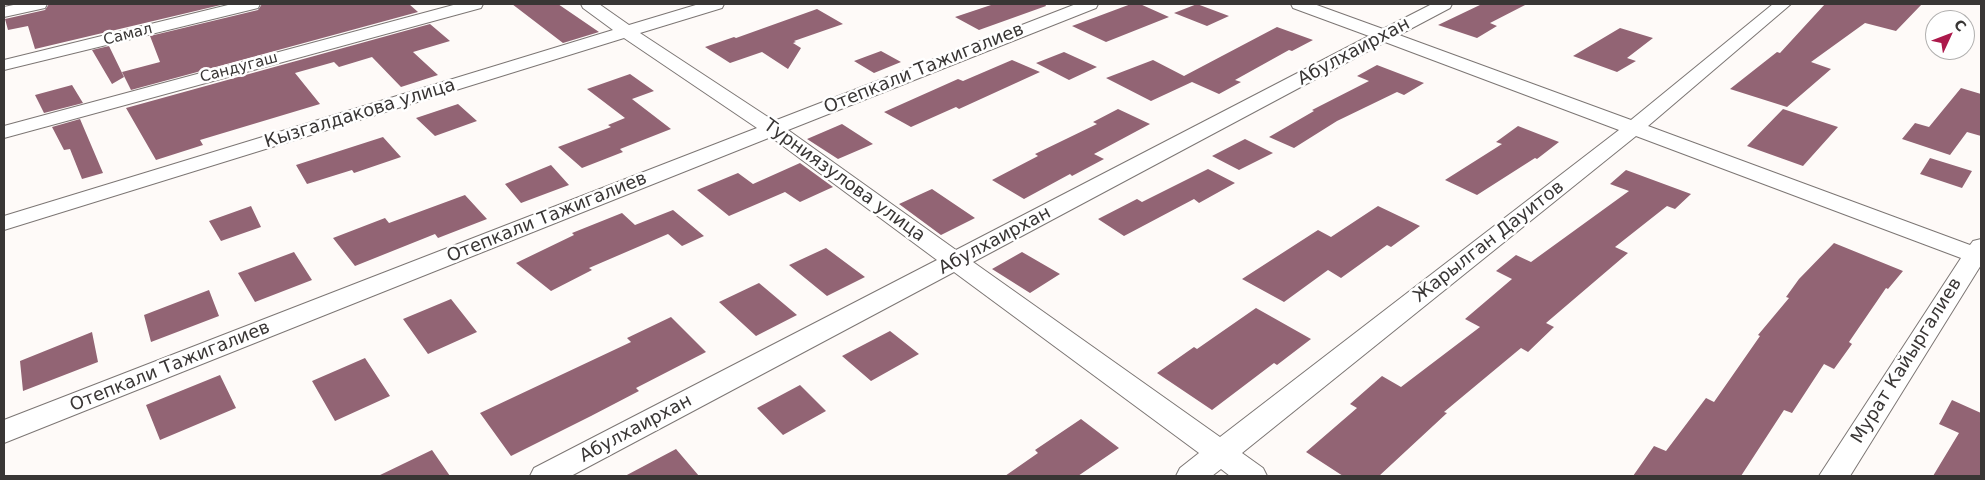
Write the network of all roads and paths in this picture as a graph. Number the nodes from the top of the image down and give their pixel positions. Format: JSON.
{"nodes":[{"id":1,"x":39,"y":4,"type":"edge"},
{"id":2,"x":252,"y":4,"type":"edge"},
{"id":3,"x":475,"y":4,"type":"edge"},
{"id":4,"x":589,"y":4,"type":"edge"},
{"id":5,"x":716,"y":4,"type":"edge"},
{"id":6,"x":1090,"y":4,"type":"edge"},
{"id":7,"x":1299,"y":4,"type":"edge"},
{"id":8,"x":1444,"y":4,"type":"edge"},
{"id":9,"x":1782,"y":4,"type":"edge"},
{"id":10,"x":4,"y":12,"type":"edge"},
{"id":11,"x":627,"y":32,"type":"junction"},
{"id":12,"x":1385,"y":36,"type":"junction"},
{"id":13,"x":4,"y":66,"type":"edge"},
{"id":14,"x":1634,"y":128,"type":"junction"},
{"id":15,"x":773,"y":129,"type":"junction"},
{"id":16,"x":4,"y":132,"type":"edge"},
{"id":17,"x":4,"y":223,"type":"edge"},
{"id":18,"x":1979,"y":252,"type":"edge"},
{"id":19,"x":955,"y":262,"type":"junction"},
{"id":20,"x":4,"y":432,"type":"edge"},
{"id":21,"x":1220,"y":454,"type":"junction"},
{"id":22,"x":545,"y":476,"type":"edge"},
{"id":23,"x":1191,"y":476,"type":"edge"},
{"id":24,"x":1252,"y":476,"type":"edge"},
{"id":25,"x":1834,"y":476,"type":"edge"}],
"edges":[{"from":1,"to":10,"type":"street"},
{"from":2,"to":13,"type":"street","name":"Самал"},
{"from":3,"to":16,"type":"street","name":"Сандугаш"},
{"from":4,"to":11,"type":"street","name":"Турниязулова улица"},
{"from":5,"to":11,"type":"street","name":"Кызгалдакова улица"},
{"from":6,"to":15,"type":"street","name":"Отепкали Тажигалиев"},
{"from":7,"to":12,"type":"street"},
{"from":8,"to":12,"type":"street","name":"Абулхаирхан"},
{"from":9,"to":14,"type":"street","name":"Жарылган Дауитов"},
{"from":11,"to":15,"type":"street","name":"Турниязулова улица"},
{"from":11,"to":17,"type":"street","name":"Кызгалдакова улица"},
{"from":12,"to":14,"type":"street"},
{"from":12,"to":19,"type":"street","name":"Абулхаирхан"},
{"from":14,"to":18,"type":"street"},
{"from":14,"to":21,"type":"street","name":"Жарылган Дауитов"},
{"from":15,"to":19,"type":"street","name":"Турниязулова улица"},
{"from":15,"to":20,"type":"street","name":"Отепкали Тажигалиев"},
{"from":18,"to":25,"type":"street","name":"Мурат Кайыргалиев"},
{"from":19,"to":21,"type":"street","name":"Турниязулова улица"},
{"from":19,"to":22,"type":"street","name":"Абулхаирхан"},
{"from":21,"to":23,"type":"street","name":"Жарылган Дауитов"},
{"from":21,"to":24,"type":"street","name":"Турниязулова улица"}]}
